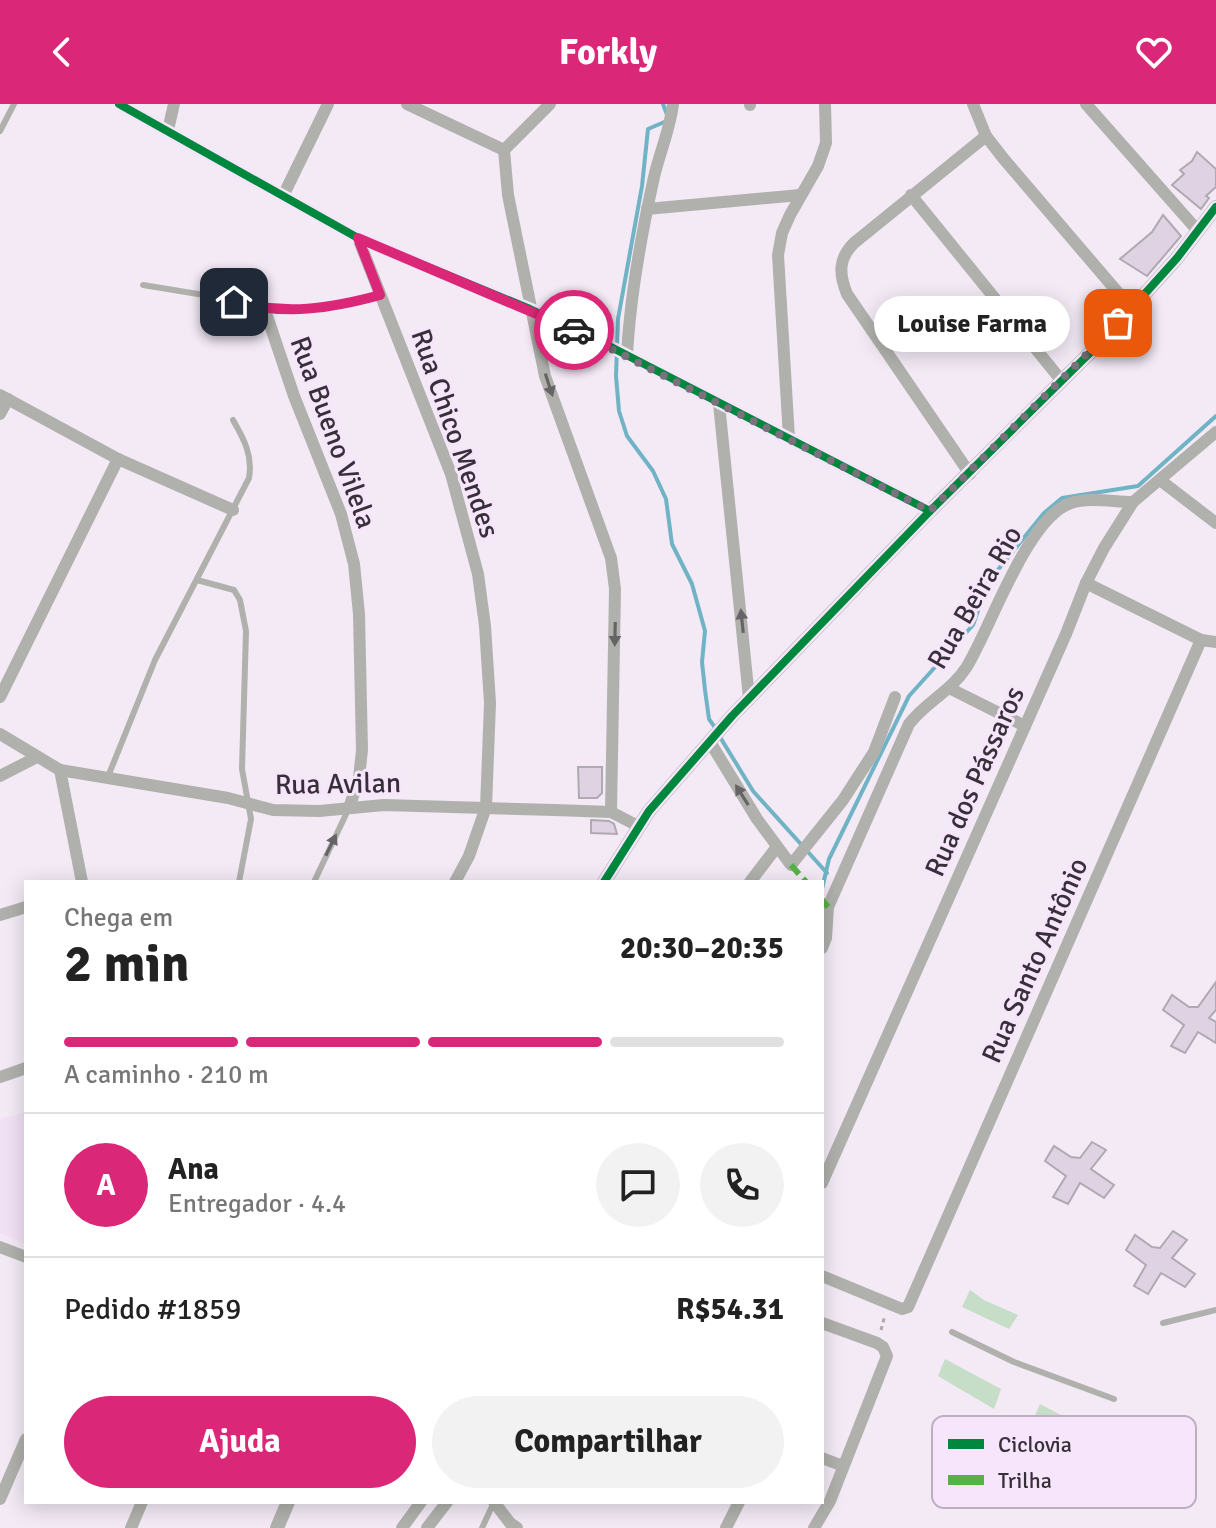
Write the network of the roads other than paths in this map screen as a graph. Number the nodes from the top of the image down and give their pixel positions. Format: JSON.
{"nodes":[{"id":1,"x":14,"y":104,"type":"edge"},
{"id":2,"x":119,"y":104,"type":"edge"},
{"id":3,"x":174,"y":104,"type":"edge"},
{"id":4,"x":328,"y":104,"type":"edge"},
{"id":5,"x":407,"y":104,"type":"edge"},
{"id":6,"x":550,"y":104,"type":"edge"},
{"id":7,"x":673,"y":104,"type":"edge"},
{"id":8,"x":825,"y":104,"type":"edge"},
{"id":9,"x":973,"y":104,"type":"edge"},
{"id":10,"x":1086,"y":104,"type":"edge"},
{"id":11,"x":168,"y":130,"type":"junction"},
{"id":12,"x":0,"y":131,"type":"edge"},
{"id":13,"x":986,"y":136,"type":"junction"},
{"id":14,"x":504,"y":150,"type":"junction"},
{"id":15,"x":800,"y":195,"type":"junction"},
{"id":16,"x":911,"y":195,"type":"junction"},
{"id":17,"x":283,"y":196,"type":"junction"},
{"id":18,"x":1216,"y":207,"type":"edge"},
{"id":19,"x":647,"y":209,"type":"junction"},
{"id":20,"x":1198,"y":231,"type":"junction"},
{"id":21,"x":358,"y":238,"type":"junction"},
{"id":22,"x":143,"y":285,"type":"dead end"},
{"id":23,"x":380,"y":295,"type":"junction"},
{"id":24,"x":530,"y":309,"type":"junction"},
{"id":25,"x":1132,"y":309,"type":"junction"},
{"id":26,"x":265,"y":310,"type":"junction"},
{"id":27,"x":625,"y":355,"type":"junction"},
{"id":28,"x":1061,"y":380,"type":"junction"},
{"id":29,"x":4,"y":397,"type":"edge"},
{"id":30,"x":719,"y":404,"type":"junction"},
{"id":31,"x":0,"y":414,"type":"edge"},
{"id":32,"x":233,"y":420,"type":"dead end"},
{"id":33,"x":1216,"y":432,"type":"edge"},
{"id":34,"x":789,"y":438,"type":"junction"},
{"id":35,"x":118,"y":459,"type":"junction"},
{"id":36,"x":970,"y":474,"type":"junction"},
{"id":37,"x":1160,"y":480,"type":"junction"},
{"id":38,"x":1133,"y":502,"type":"junction"},
{"id":39,"x":233,"y":510,"type":"junction"},
{"id":40,"x":930,"y":511,"type":"junction"},
{"id":41,"x":1216,"y":523,"type":"edge"},
{"id":42,"x":197,"y":580,"type":"junction"},
{"id":43,"x":1086,"y":583,"type":"junction"},
{"id":44,"x":1201,"y":640,"type":"junction"},
{"id":45,"x":1216,"y":642,"type":"edge"},
{"id":46,"x":949,"y":688,"type":"junction"},
{"id":47,"x":0,"y":697,"type":"edge"},
{"id":48,"x":895,"y":697,"type":"dead end"},
{"id":49,"x":749,"y":698,"type":"junction"},
{"id":50,"x":1025,"y":726,"type":"junction"},
{"id":51,"x":0,"y":734,"type":"edge"},
{"id":52,"x":713,"y":738,"type":"junction"},
{"id":53,"x":37,"y":757,"type":"junction"},
{"id":54,"x":60,"y":770,"type":"junction"},
{"id":55,"x":0,"y":776,"type":"edge"},
{"id":56,"x":107,"y":779,"type":"junction"},
{"id":57,"x":247,"y":802,"type":"junction"},
{"id":58,"x":486,"y":807,"type":"junction"},
{"id":59,"x":349,"y":808,"type":"junction"},
{"id":60,"x":611,"y":812,"type":"junction"},
{"id":61,"x":638,"y":826,"type":"junction"},
{"id":62,"x":776,"y":848,"type":"junction"},
{"id":63,"x":82,"y":880,"type":"edge"},
{"id":64,"x":239,"y":880,"type":"edge"},
{"id":65,"x":315,"y":880,"type":"edge"},
{"id":66,"x":456,"y":880,"type":"edge"},
{"id":67,"x":605,"y":880,"type":"edge"},
{"id":68,"x":752,"y":880,"type":"edge"},
{"id":69,"x":24,"y":908,"type":"edge"},
{"id":70,"x":0,"y":915,"type":"edge"},
{"id":71,"x":824,"y":943,"type":"edge"},
{"id":72,"x":24,"y":1069,"type":"edge"},
{"id":73,"x":0,"y":1077,"type":"edge"},
{"id":74,"x":824,"y":1178,"type":"edge"},
{"id":75,"x":0,"y":1247,"type":"edge"},
{"id":76,"x":24,"y":1256,"type":"edge"},
{"id":77,"x":824,"y":1277,"type":"edge"},
{"id":78,"x":1216,"y":1310,"type":"edge"},
{"id":79,"x":1163,"y":1323,"type":"dead end"},
{"id":80,"x":824,"y":1324,"type":"edge"},
{"id":81,"x":952,"y":1332,"type":"dead end"},
{"id":82,"x":1114,"y":1399,"type":"dead end"},
{"id":83,"x":24,"y":1444,"type":"edge"},
{"id":84,"x":824,"y":1459,"type":"edge"},
{"id":85,"x":843,"y":1466,"type":"junction"},
{"id":86,"x":0,"y":1499,"type":"edge"},
{"id":87,"x":141,"y":1504,"type":"edge"},
{"id":88,"x":287,"y":1504,"type":"edge"},
{"id":89,"x":420,"y":1504,"type":"edge"},
{"id":90,"x":423,"y":1504,"type":"edge"},
{"id":91,"x":445,"y":1504,"type":"edge"},
{"id":92,"x":493,"y":1504,"type":"edge"},
{"id":93,"x":495,"y":1504,"type":"edge"},
{"id":94,"x":738,"y":1504,"type":"edge"},
{"id":95,"x":435,"y":1516,"type":"junction"},
{"id":96,"x":131,"y":1528,"type":"edge"},
{"id":97,"x":277,"y":1528,"type":"edge"},
{"id":98,"x":402,"y":1528,"type":"edge"},
{"id":99,"x":427,"y":1528,"type":"edge"},
{"id":100,"x":482,"y":1528,"type":"edge"},
{"id":101,"x":517,"y":1528,"type":"edge"},
{"id":102,"x":728,"y":1528,"type":"edge"},
{"id":103,"x":814,"y":1528,"type":"edge"}],
"edges":[{"from":1,"to":12,"type":"lane"},
{"from":2,"to":11,"type":"street"},
{"from":3,"to":11,"type":"street"},
{"from":4,"to":17,"type":"street"},
{"from":5,"to":14,"type":"street"},
{"from":6,"to":14,"type":"street"},
{"from":7,"to":19,"type":"street"},
{"from":8,"to":15,"type":"street"},
{"from":9,"to":13,"type":"street"},
{"from":10,"to":20,"type":"street"},
{"from":11,"to":17,"type":"street"},
{"from":13,"to":16,"type":"street"},
{"from":13,"to":25,"type":"street"},
{"from":14,"to":24,"type":"street"},
{"from":15,"to":19,"type":"street"},
{"from":15,"to":34,"type":"street"},
{"from":16,"to":28,"type":"street"},
{"from":16,"to":36,"type":"street"},
{"from":17,"to":21,"type":"street"},
{"from":18,"to":20,"type":"street"},
{"from":19,"to":27,"type":"street"},
{"from":20,"to":25,"type":"street"},
{"from":21,"to":23,"type":"street","name":"Rua Chico Mendes"},
{"from":21,"to":24,"type":"street"},
{"from":22,"to":26,"type":"lane"},
{"from":23,"to":26,"type":"lane"},
{"from":23,"to":58,"type":"street","name":"Rua Chico Mendes"},
{"from":24,"to":27,"type":"street"},
{"from":24,"to":60,"type":"street","one_way":true},
{"from":25,"to":28,"type":"street"},
{"from":26,"to":59,"type":"street","name":"Rua Bueno Vilela"},
{"from":27,"to":30,"type":"street"},
{"from":28,"to":36,"type":"street"},
{"from":29,"to":31,"type":"street"},
{"from":29,"to":35,"type":"street"},
{"from":30,"to":34,"type":"street"},
{"from":49,"to":30,"type":"street","one_way":true},
{"from":32,"to":39,"type":"lane"},
{"from":33,"to":37,"type":"street","name":"Rua dos Pássaros"},
{"from":34,"to":40,"type":"street"},
{"from":35,"to":39,"type":"street"},
{"from":35,"to":47,"type":"street"},
{"from":36,"to":40,"type":"street"},
{"from":37,"to":38,"type":"street","name":"Rua dos Pássaros"},
{"from":37,"to":41,"type":"street"},
{"from":38,"to":43,"type":"street","name":"Rua dos Pássaros"},
{"from":38,"to":46,"type":"street","name":"Rua Beira Rio"},
{"from":39,"to":42,"type":"lane"},
{"from":40,"to":49,"type":"street"},
{"from":42,"to":56,"type":"lane"},
{"from":42,"to":57,"type":"lane"},
{"from":43,"to":44,"type":"street"},
{"from":43,"to":50,"type":"street","name":"Rua dos Pássaros"},
{"from":44,"to":45,"type":"street"},
{"from":44,"to":77,"type":"street","name":"Rua Santo Antônio"},
{"from":46,"to":50,"type":"street"},
{"from":46,"to":71,"type":"street","name":"Rua Beira Rio"},
{"from":48,"to":62,"type":"street"},
{"from":49,"to":52,"type":"street"},
{"from":50,"to":74,"type":"street","name":"Rua dos Pássaros"},
{"from":51,"to":53,"type":"street","name":"Rua Avilan"},
{"from":52,"to":61,"type":"street"},
{"from":62,"to":52,"type":"street","one_way":true},
{"from":53,"to":54,"type":"street","name":"Rua Avilan"},
{"from":53,"to":55,"type":"street"},
{"from":54,"to":56,"type":"street","name":"Rua Avilan"},
{"from":54,"to":63,"type":"street"},
{"from":56,"to":57,"type":"street","name":"Rua Avilan"},
{"from":57,"to":59,"type":"street","name":"Rua Avilan"},
{"from":57,"to":64,"type":"lane"},
{"from":58,"to":59,"type":"street","name":"Rua Avilan"},
{"from":58,"to":60,"type":"street","name":"Rua Avilan"},
{"from":58,"to":66,"type":"street","name":"Rua Chico Mendes"},
{"from":65,"to":59,"type":"lane","one_way":true},
{"from":60,"to":61,"type":"street","name":"Rua Avilan"},
{"from":61,"to":67,"type":"street"},
{"from":62,"to":68,"type":"street"},
{"from":69,"to":70,"type":"street"},
{"from":72,"to":73,"type":"street"},
{"from":75,"to":76,"type":"street"},
{"from":78,"to":79,"type":"lane"},
{"from":80,"to":85,"type":"street"},
{"from":81,"to":82,"type":"lane"},
{"from":83,"to":86,"type":"street"},
{"from":84,"to":85,"type":"street"},
{"from":85,"to":103,"type":"street"},
{"from":87,"to":96,"type":"street"},
{"from":88,"to":97,"type":"street"},
{"from":89,"to":98,"type":"street"},
{"from":90,"to":95,"type":"street"},
{"from":91,"to":95,"type":"street"},
{"from":92,"to":100,"type":"lane"},
{"from":93,"to":101,"type":"street"},
{"from":94,"to":102,"type":"street"},
{"from":95,"to":99,"type":"street"}]}
